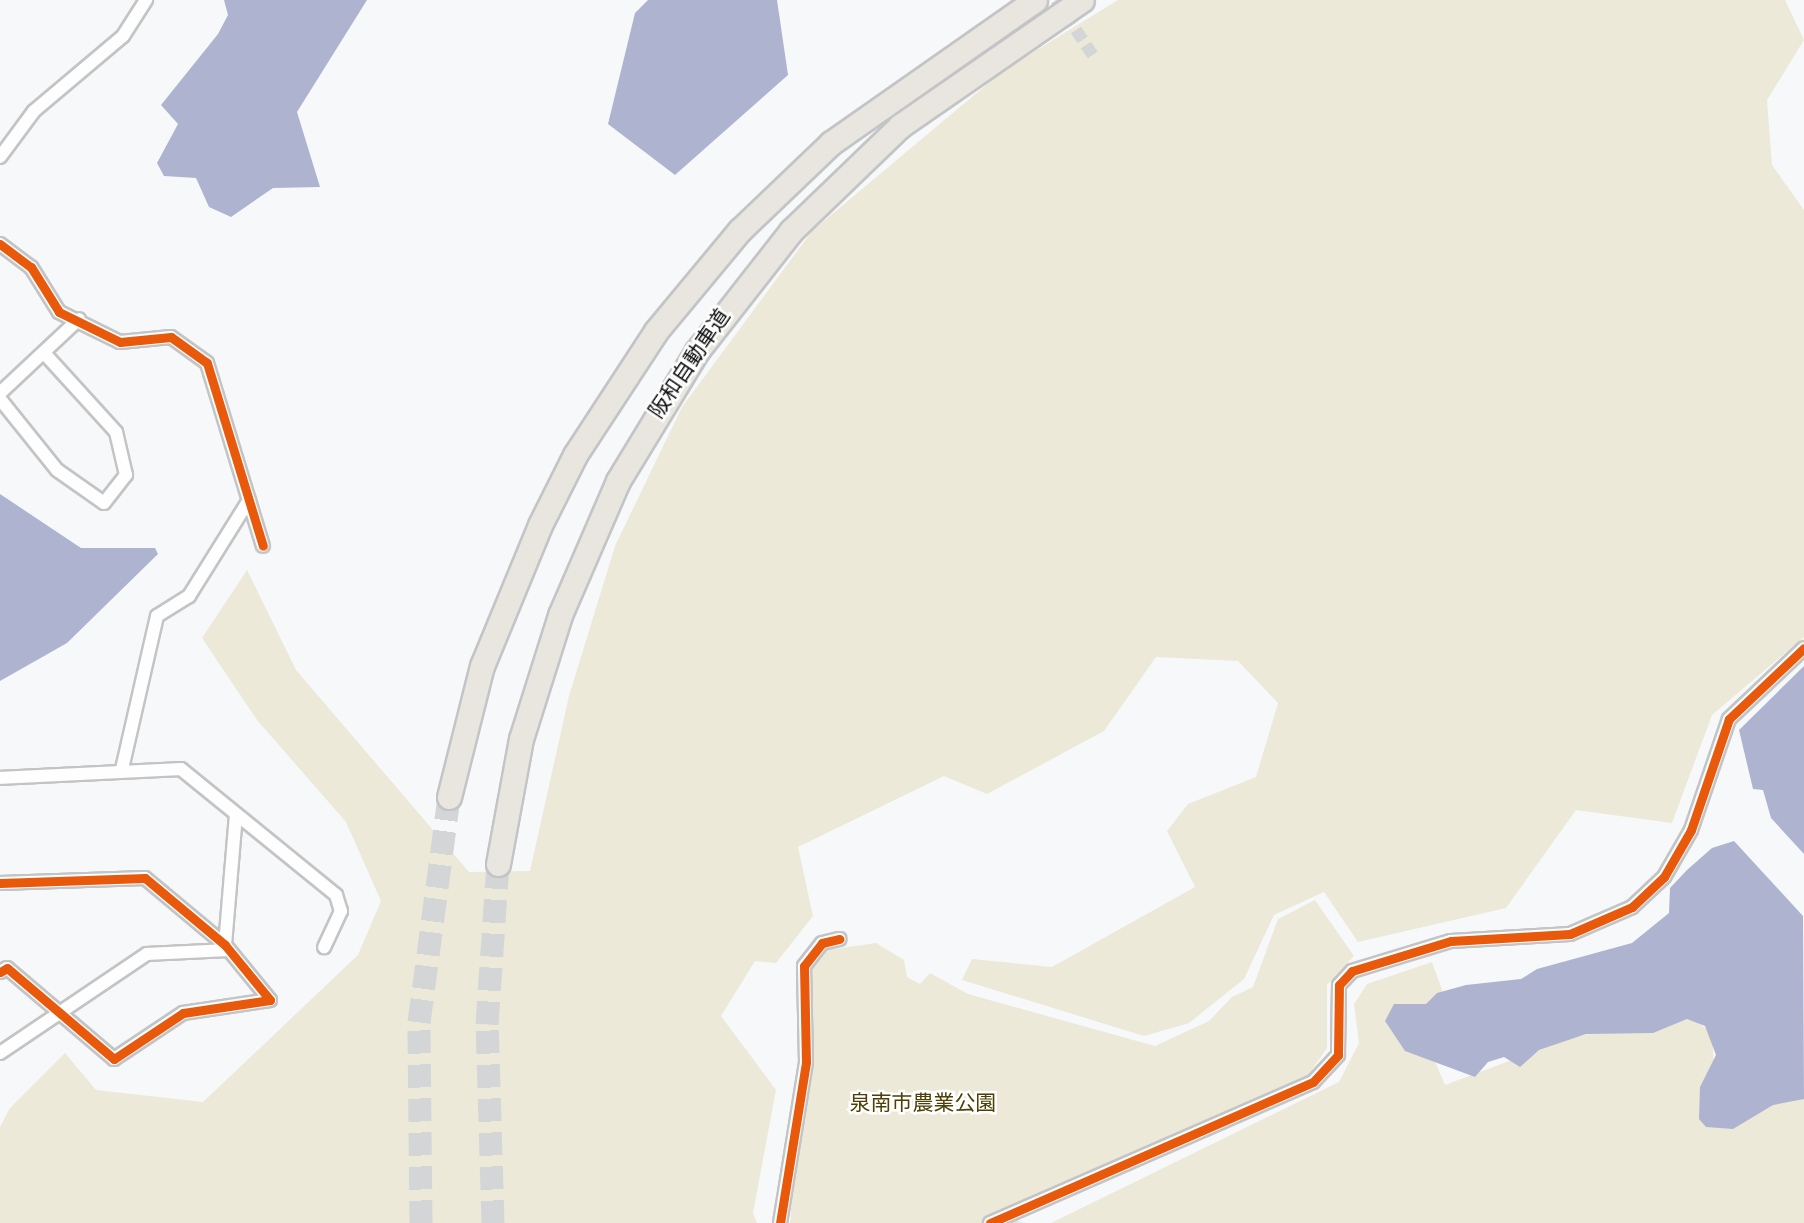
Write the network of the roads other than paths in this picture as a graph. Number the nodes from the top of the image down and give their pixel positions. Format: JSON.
{"nodes":[{"id":1,"x":146,"y":0,"type":"edge"},
{"id":2,"x":1035,"y":0,"type":"edge"},
{"id":3,"x":1082,"y":0,"type":"edge"},
{"id":4,"x":0,"y":157,"type":"edge"},
{"id":5,"x":0,"y":244,"type":"edge"},
{"id":6,"x":79,"y":319,"type":"junction"},
{"id":7,"x":44,"y":352,"type":"junction"},
{"id":8,"x":0,"y":393,"type":"edge"},
{"id":9,"x":0,"y":399,"type":"edge"},
{"id":10,"x":249,"y":500,"type":"junction"},
{"id":11,"x":263,"y":546,"type":"dead end"},
{"id":12,"x":1804,"y":648,"type":"edge"},
{"id":13,"x":122,"y":769,"type":"junction"},
{"id":14,"x":0,"y":778,"type":"edge"},
{"id":15,"x":449,"y":797,"type":"tunnel mouth"},
{"id":16,"x":236,"y":814,"type":"junction"},
{"id":17,"x":498,"y":864,"type":"tunnel mouth"},
{"id":18,"x":0,"y":883,"type":"edge"},
{"id":19,"x":840,"y":939,"type":"dead end"},
{"id":20,"x":226,"y":947,"type":"junction"},
{"id":21,"x":324,"y":947,"type":"dead end"},
{"id":22,"x":0,"y":972,"type":"edge"},
{"id":23,"x":61,"y":1014,"type":"junction"},
{"id":24,"x":0,"y":1053,"type":"edge"},
{"id":25,"x":780,"y":1223,"type":"edge"},
{"id":26,"x":990,"y":1223,"type":"edge"}],
"edges":[{"from":1,"to":4,"type":"street"},
{"from":2,"to":15,"type":"highway","name":"阪和自動車道"},
{"from":3,"to":17,"type":"highway","name":"阪和自動車道"},
{"from":5,"to":6,"type":"street"},
{"from":6,"to":7,"type":"street"},
{"from":6,"to":10,"type":"street"},
{"from":7,"to":8,"type":"street"},
{"from":7,"to":9,"type":"street"},
{"from":10,"to":11,"type":"street"},
{"from":10,"to":13,"type":"street"},
{"from":12,"to":26,"type":"street"},
{"from":13,"to":14,"type":"street"},
{"from":13,"to":16,"type":"street"},
{"from":16,"to":20,"type":"street"},
{"from":16,"to":21,"type":"street"},
{"from":18,"to":20,"type":"street"},
{"from":19,"to":25,"type":"street"},
{"from":20,"to":23,"type":"street"},
{"from":20,"to":23,"type":"street"},
{"from":22,"to":23,"type":"street"},
{"from":23,"to":24,"type":"street"}]}
